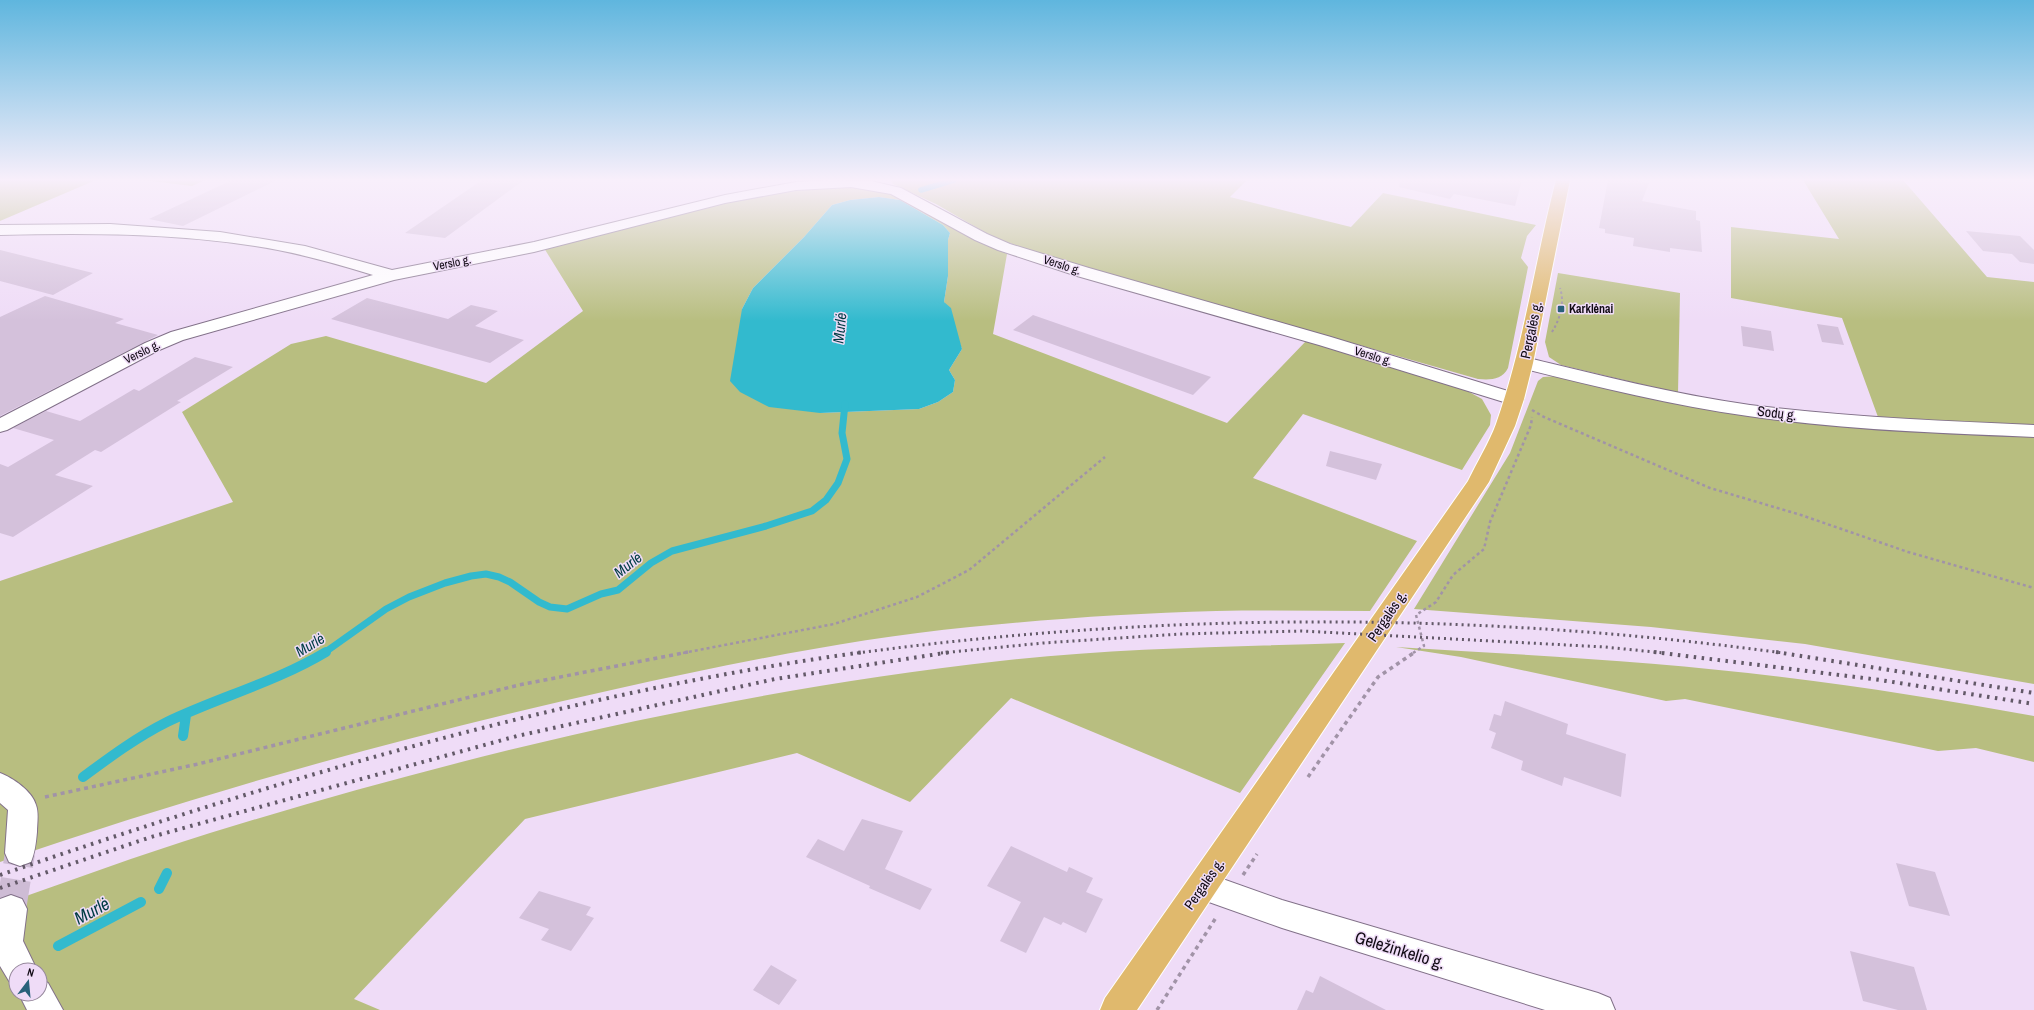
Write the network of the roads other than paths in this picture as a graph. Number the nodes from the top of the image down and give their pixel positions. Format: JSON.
{"nodes":[{"id":1,"x":613,"y":227,"type":"edge"},
{"id":2,"x":963,"y":227,"type":"edge"},
{"id":3,"x":1553,"y":227,"type":"edge"},
{"id":4,"x":0,"y":230,"type":"edge"},
{"id":5,"x":391,"y":275,"type":"junction"},
{"id":6,"x":1524,"y":363,"type":"junction"},
{"id":7,"x":1514,"y":399,"type":"junction"},
{"id":8,"x":0,"y":426,"type":"edge"},
{"id":9,"x":2034,"y":431,"type":"edge"},
{"id":10,"x":0,"y":785,"type":"edge"},
{"id":11,"x":20,"y":853,"type":"tunnel mouth"},
{"id":12,"x":1203,"y":886,"type":"junction"},
{"id":13,"x":11,"y":909,"type":"tunnel mouth"},
{"id":14,"x":15,"y":962,"type":"edge"},
{"id":15,"x":1117,"y":1010,"type":"edge"},
{"id":16,"x":1598,"y":1010,"type":"edge"}],
"edges":[{"from":1,"to":5,"type":"street","name":"Verslo g."},
{"from":2,"to":7,"type":"street","name":"Verslo g."},
{"from":3,"to":6,"type":"main road","name":"Pergalės g."},
{"from":4,"to":5,"type":"street"},
{"from":5,"to":8,"type":"street","name":"Verslo g."},
{"from":6,"to":7,"type":"main road","name":"Pergalės g."},
{"from":6,"to":9,"type":"street","name":"Sodų g."},
{"from":7,"to":12,"type":"main road","name":"Pergalės g."},
{"from":10,"to":11,"type":"street"},
{"from":12,"to":15,"type":"main road","name":"Pergalės g."},
{"from":12,"to":16,"type":"street","name":"Geležinkelio g."},
{"from":13,"to":14,"type":"street"}]}
